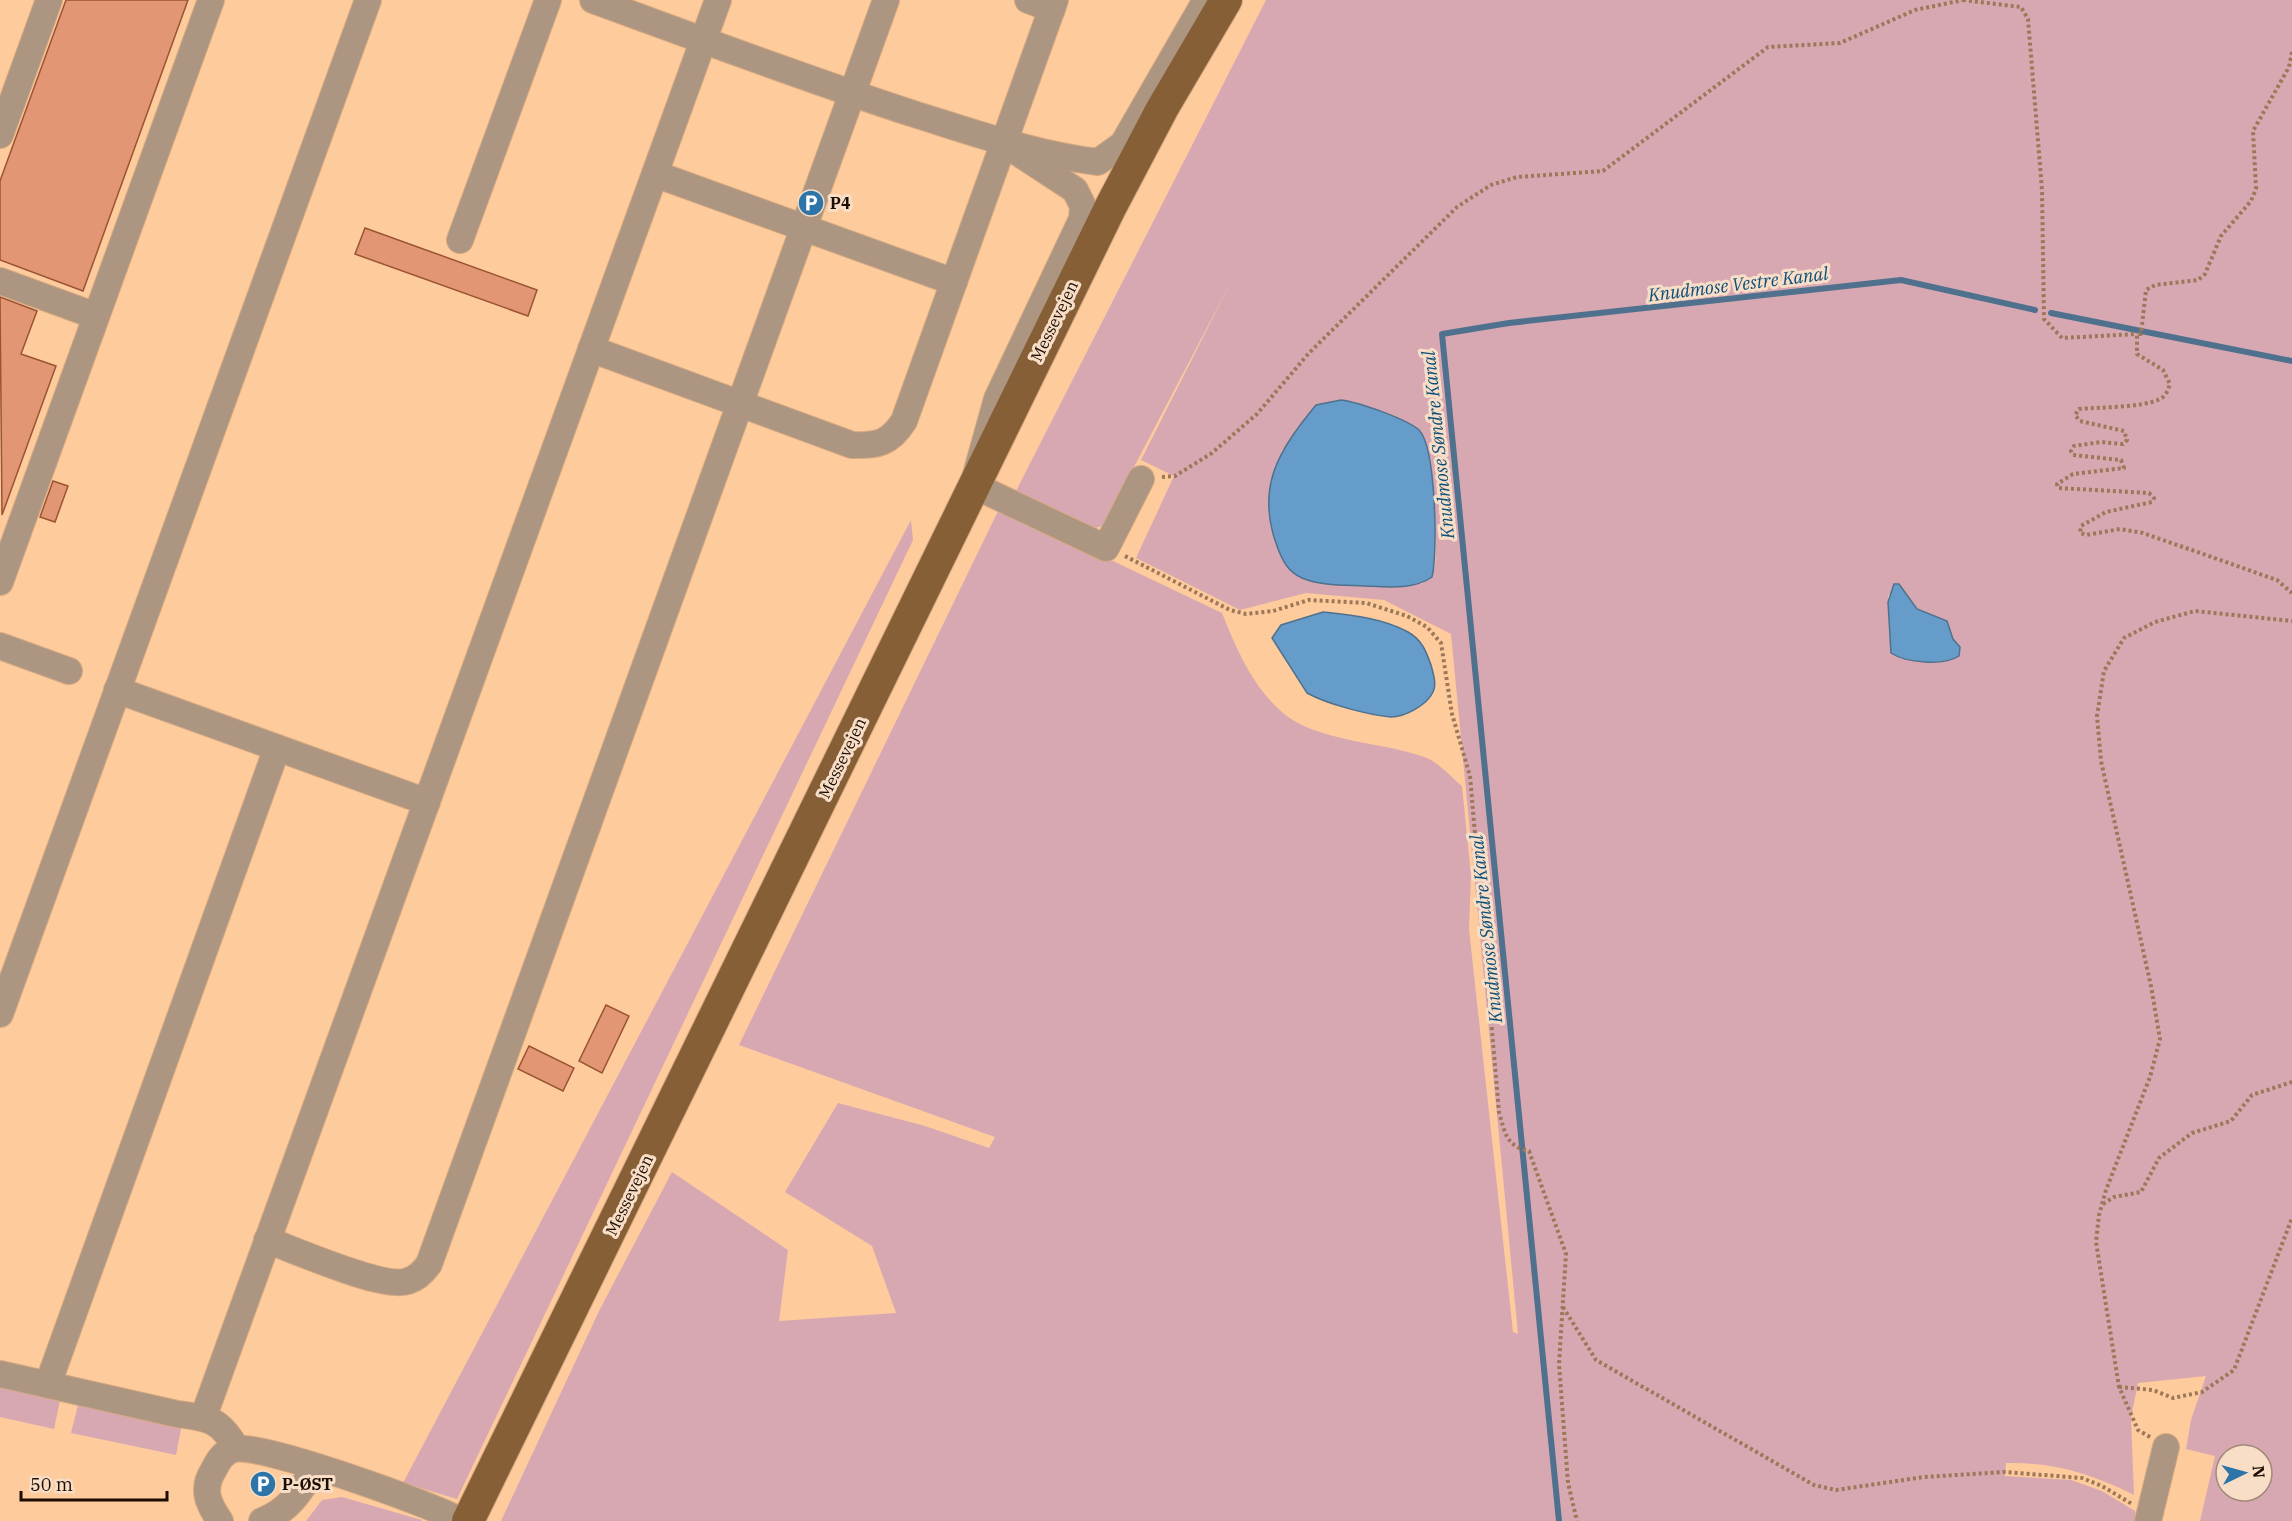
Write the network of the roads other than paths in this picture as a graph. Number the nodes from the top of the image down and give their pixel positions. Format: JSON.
{"nodes":[{"id":1,"x":49,"y":0,"type":"edge"},
{"id":2,"x":211,"y":0,"type":"edge"},
{"id":3,"x":368,"y":0,"type":"edge"},
{"id":4,"x":548,"y":0,"type":"edge"},
{"id":5,"x":593,"y":0,"type":"edge"},
{"id":6,"x":718,"y":0,"type":"edge"},
{"id":7,"x":886,"y":0,"type":"edge"},
{"id":8,"x":1028,"y":0,"type":"edge"},
{"id":9,"x":1206,"y":0,"type":"edge"},
{"id":10,"x":1226,"y":0,"type":"edge"},
{"id":11,"x":1053,"y":4,"type":"edge"},
{"id":12,"x":704,"y":40,"type":"junction"},
{"id":13,"x":852,"y":94,"type":"junction"},
{"id":14,"x":0,"y":135,"type":"edge"},
{"id":15,"x":1005,"y":143,"type":"junction"},
{"id":16,"x":655,"y":174,"type":"junction"},
{"id":17,"x":804,"y":228,"type":"junction"},
{"id":18,"x":460,"y":240,"type":"dead end"},
{"id":19,"x":0,"y":281,"type":"edge"},
{"id":20,"x":954,"y":282,"type":"junction"},
{"id":21,"x":96,"y":316,"type":"junction"},
{"id":22,"x":591,"y":349,"type":"junction"},
{"id":23,"x":740,"y":404,"type":"junction"},
{"id":24,"x":1141,"y":479,"type":"road end"},
{"id":25,"x":973,"y":485,"type":"junction"},
{"id":26,"x":0,"y":582,"type":"edge"},
{"id":27,"x":0,"y":646,"type":"edge"},
{"id":28,"x":69,"y":671,"type":"dead end"},
{"id":29,"x":117,"y":690,"type":"junction"},
{"id":30,"x":277,"y":748,"type":"junction"},
{"id":31,"x":426,"y":802,"type":"junction"},
{"id":32,"x":0,"y":1014,"type":"edge"},
{"id":33,"x":267,"y":1240,"type":"junction"},
{"id":34,"x":0,"y":1374,"type":"edge"},
{"id":35,"x":48,"y":1384,"type":"junction"},
{"id":36,"x":203,"y":1418,"type":"junction"},
{"id":37,"x":2166,"y":1447,"type":"road end"},
{"id":38,"x":236,"y":1448,"type":"junction"},
{"id":39,"x":314,"y":1467,"type":"junction"},
{"id":40,"x":2149,"y":1518,"type":"edge"},
{"id":41,"x":220,"y":1521,"type":"edge"},
{"id":42,"x":262,"y":1521,"type":"edge"},
{"id":43,"x":461,"y":1521,"type":"edge"},
{"id":44,"x":468,"y":1521,"type":"edge"}],
"edges":[{"from":1,"to":14,"type":"street"},
{"from":2,"to":21,"type":"street"},
{"from":3,"to":29,"type":"street"},
{"from":4,"to":18,"type":"street"},
{"from":5,"to":12,"type":"street"},
{"from":6,"to":12,"type":"street"},
{"from":7,"to":13,"type":"street"},
{"from":8,"to":11,"type":"street"},
{"from":9,"to":15,"type":"street"},
{"from":10,"to":25,"type":"main road","name":"Messevejen"},
{"from":11,"to":15,"type":"street"},
{"from":12,"to":13,"type":"street"},
{"from":12,"to":16,"type":"street"},
{"from":13,"to":15,"type":"street"},
{"from":13,"to":17,"type":"street"},
{"from":15,"to":20,"type":"street"},
{"from":15,"to":25,"type":"street"},
{"from":16,"to":17,"type":"street"},
{"from":16,"to":22,"type":"street"},
{"from":17,"to":20,"type":"street"},
{"from":17,"to":23,"type":"street"},
{"from":19,"to":21,"type":"street"},
{"from":20,"to":23,"type":"street"},
{"from":21,"to":26,"type":"street"},
{"from":22,"to":23,"type":"street"},
{"from":22,"to":31,"type":"street"},
{"from":23,"to":33,"type":"street"},
{"from":24,"to":25,"type":"street"},
{"from":25,"to":44,"type":"main road","name":"Messevejen"},
{"from":27,"to":28,"type":"street"},
{"from":29,"to":30,"type":"street"},
{"from":29,"to":32,"type":"street"},
{"from":30,"to":31,"type":"street"},
{"from":30,"to":35,"type":"street"},
{"from":31,"to":33,"type":"street"},
{"from":33,"to":36,"type":"street"},
{"from":34,"to":35,"type":"street"},
{"from":35,"to":36,"type":"street"},
{"from":36,"to":38,"type":"street"},
{"from":37,"to":40,"type":"street"},
{"from":38,"to":39,"type":"street"},
{"from":38,"to":41,"type":"street"},
{"from":39,"to":42,"type":"street"},
{"from":39,"to":43,"type":"street"}]}
